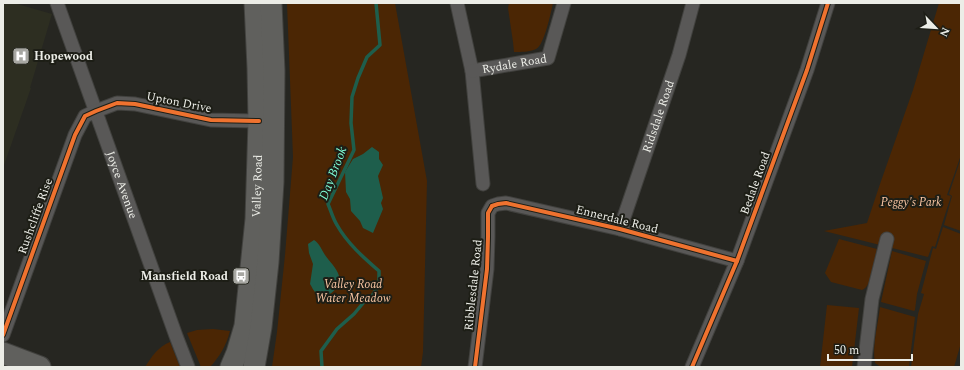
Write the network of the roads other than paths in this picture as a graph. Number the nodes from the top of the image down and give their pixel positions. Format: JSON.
{"nodes":[{"id":1,"x":57,"y":3,"type":"edge"},
{"id":2,"x":256,"y":3,"type":"edge"},
{"id":3,"x":271,"y":3,"type":"edge"},
{"id":4,"x":457,"y":3,"type":"edge"},
{"id":5,"x":564,"y":3,"type":"edge"},
{"id":6,"x":694,"y":3,"type":"edge"},
{"id":7,"x":828,"y":3,"type":"edge"},
{"id":8,"x":472,"y":71,"type":"junction"},
{"id":9,"x":96,"y":111,"type":"junction"},
{"id":10,"x":267,"y":121,"type":"junction"},
{"id":11,"x":483,"y":184,"type":"dead end"},
{"id":12,"x":492,"y":206,"type":"joint"},
{"id":13,"x":620,"y":230,"type":"junction"},
{"id":14,"x":888,"y":239,"type":"dead end"},
{"id":15,"x":737,"y":261,"type":"junction"},
{"id":16,"x":3,"y":335,"type":"edge"},
{"id":17,"x":3,"y":353,"type":"edge"},
{"id":18,"x":31,"y":365,"type":"edge"},
{"id":19,"x":188,"y":367,"type":"edge"},
{"id":20,"x":231,"y":367,"type":"edge"},
{"id":21,"x":254,"y":367,"type":"edge"},
{"id":22,"x":475,"y":367,"type":"edge"},
{"id":23,"x":692,"y":367,"type":"edge"},
{"id":24,"x":864,"y":367,"type":"edge"}],
"edges":[{"from":1,"to":9,"type":"street","name":"Joyce Avenue"},
{"from":2,"to":10,"type":"highway","name":"Valley Road"},
{"from":3,"to":10,"type":"highway","name":"Valley Road"},
{"from":4,"to":8,"type":"street"},
{"from":5,"to":8,"type":"street","name":"Rydale Road"},
{"from":6,"to":13,"type":"street","name":"Ridsdale Road"},
{"from":7,"to":15,"type":"street","name":"Bedale Road"},
{"from":8,"to":11,"type":"street"},
{"from":9,"to":10,"type":"street","name":"Upton Drive"},
{"from":9,"to":16,"type":"street","name":"Rushcliffe Rise"},
{"from":9,"to":19,"type":"street","name":"Joyce Avenue"},
{"from":10,"to":20,"type":"highway","name":"Valley Road"},
{"from":10,"to":21,"type":"highway","name":"Valley Road"},
{"from":12,"to":13,"type":"street","name":"Ennerdale Road"},
{"from":12,"to":22,"type":"street","name":"Ribblesdale Road"},
{"from":13,"to":15,"type":"street","name":"Ennerdale Road"},
{"from":14,"to":24,"type":"street"},
{"from":15,"to":23,"type":"street","name":"Bedale Road"},
{"from":17,"to":18,"type":"highway"}]}
